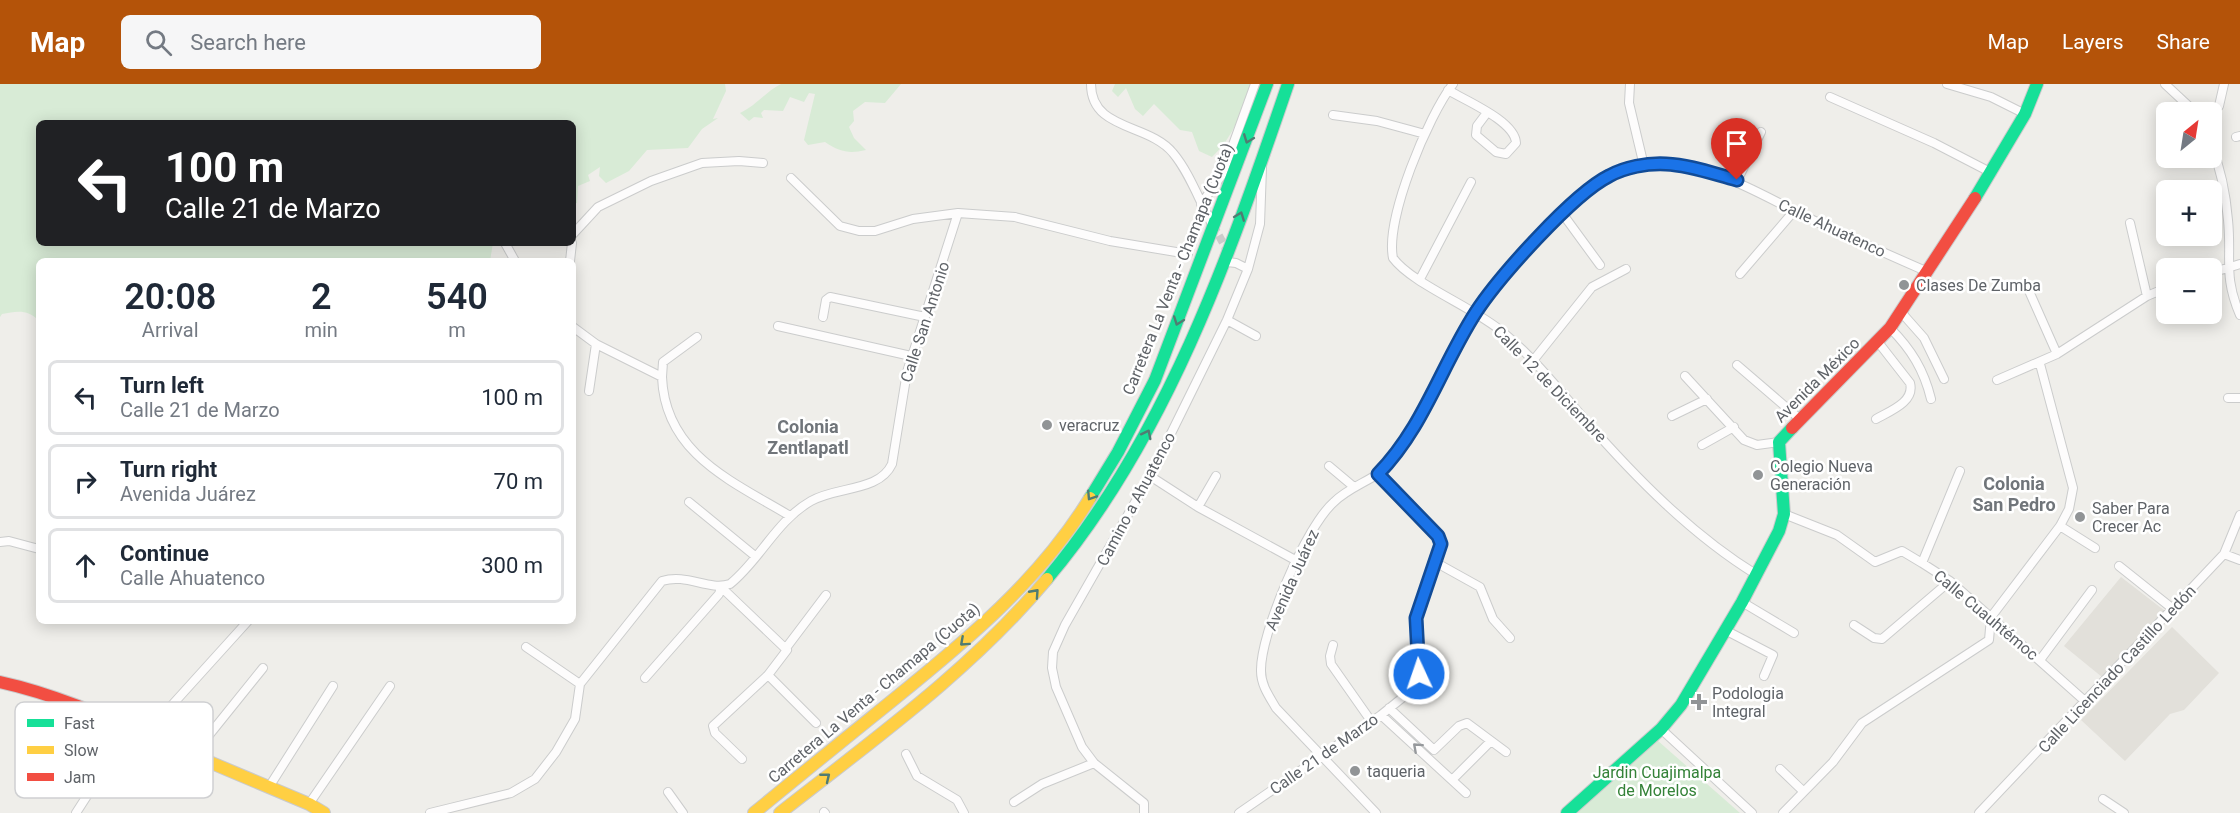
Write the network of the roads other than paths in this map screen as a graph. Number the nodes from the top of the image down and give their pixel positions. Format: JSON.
{"nodes":[{"id":1,"x":1091,"y":84,"type":"edge"},
{"id":2,"x":1255,"y":84,"type":"edge"},
{"id":3,"x":1267,"y":84,"type":"edge"},
{"id":4,"x":1288,"y":84,"type":"edge"},
{"id":5,"x":1630,"y":84,"type":"edge"},
{"id":6,"x":1947,"y":84,"type":"edge"},
{"id":7,"x":2037,"y":84,"type":"edge"},
{"id":8,"x":2165,"y":84,"type":"edge"},
{"id":9,"x":2224,"y":84,"type":"edge"},
{"id":10,"x":1450,"y":87,"type":"edge"},
{"id":11,"x":1830,"y":97,"type":"dead end"},
{"id":12,"x":2184,"y":102,"type":"edge"},
{"id":13,"x":2220,"y":102,"type":"edge"},
{"id":14,"x":1486,"y":114,"type":"junction"},
{"id":15,"x":2025,"y":114,"type":"junction"},
{"id":16,"x":1334,"y":115,"type":"dead end"},
{"id":17,"x":1761,"y":132,"type":"dead end"},
{"id":18,"x":1425,"y":134,"type":"junction"},
{"id":19,"x":1262,"y":157,"type":"junction"},
{"id":20,"x":764,"y":163,"type":"dead end"},
{"id":21,"x":1644,"y":166,"type":"junction"},
{"id":22,"x":2218,"y":168,"type":"edge"},
{"id":23,"x":1992,"y":173,"type":"junction"},
{"id":24,"x":792,"y":178,"type":"dead end"},
{"id":25,"x":1737,"y":180,"type":"junction"},
{"id":26,"x":1471,"y":182,"type":"dead end"},
{"id":27,"x":1201,"y":204,"type":"junction"},
{"id":28,"x":1794,"y":211,"type":"junction"},
{"id":29,"x":958,"y":213,"type":"junction"},
{"id":30,"x":1562,"y":213,"type":"junction"},
{"id":31,"x":1211,"y":222,"type":"tunnel mouth"},
{"id":32,"x":2130,"y":223,"type":"dead end"},
{"id":33,"x":576,"y":231,"type":"edge"},
{"id":34,"x":1188,"y":254,"type":"dead end"},
{"id":35,"x":1231,"y":259,"type":"tunnel mouth"},
{"id":36,"x":2240,"y":264,"type":"edge"},
{"id":37,"x":1600,"y":265,"type":"dead end"},
{"id":38,"x":2227,"y":267,"type":"junction"},
{"id":39,"x":1248,"y":269,"type":"junction"},
{"id":40,"x":1626,"y":269,"type":"dead end"},
{"id":41,"x":2222,"y":269,"type":"edge"},
{"id":42,"x":1928,"y":272,"type":"junction"},
{"id":43,"x":1740,"y":274,"type":"dead end"},
{"id":44,"x":1420,"y":279,"type":"junction"},
{"id":45,"x":2030,"y":291,"type":"dead end"},
{"id":46,"x":2156,"y":292,"type":"edge"},
{"id":47,"x":2147,"y":296,"type":"junction"},
{"id":48,"x":1477,"y":311,"type":"junction"},
{"id":49,"x":1901,"y":312,"type":"junction"},
{"id":50,"x":2240,"y":315,"type":"edge"},
{"id":51,"x":823,"y":317,"type":"dead end"},
{"id":52,"x":925,"y":317,"type":"junction"},
{"id":53,"x":1227,"y":320,"type":"junction"},
{"id":54,"x":778,"y":326,"type":"dead end"},
{"id":55,"x":1890,"y":328,"type":"junction"},
{"id":56,"x":576,"y":329,"type":"edge"},
{"id":57,"x":1256,"y":336,"type":"dead end"},
{"id":58,"x":697,"y":337,"type":"dead end"},
{"id":59,"x":1878,"y":342,"type":"junction"},
{"id":60,"x":596,"y":344,"type":"junction"},
{"id":61,"x":2057,"y":354,"type":"junction"},
{"id":62,"x":911,"y":356,"type":"junction"},
{"id":63,"x":1532,"y":362,"type":"junction"},
{"id":64,"x":2040,"y":364,"type":"junction"},
{"id":65,"x":1737,"y":365,"type":"dead end"},
{"id":66,"x":662,"y":376,"type":"junction"},
{"id":67,"x":1685,"y":376,"type":"dead end"},
{"id":68,"x":1944,"y":380,"type":"dead end"},
{"id":69,"x":1998,"y":380,"type":"dead end"},
{"id":70,"x":589,"y":391,"type":"dead end"},
{"id":71,"x":2228,"y":398,"type":"dead end"},
{"id":72,"x":2240,"y":398,"type":"edge"},
{"id":73,"x":1707,"y":399,"type":"junction"},
{"id":74,"x":1931,"y":399,"type":"dead end"},
{"id":75,"x":1672,"y":416,"type":"dead end"},
{"id":76,"x":1801,"y":420,"type":"junction"},
{"id":77,"x":1876,"y":420,"type":"dead end"},
{"id":78,"x":1734,"y":427,"type":"junction"},
{"id":79,"x":1779,"y":442,"type":"junction"},
{"id":80,"x":1702,"y":445,"type":"dead end"},
{"id":81,"x":1329,"y":466,"type":"dead end"},
{"id":82,"x":1960,"y":471,"type":"dead end"},
{"id":83,"x":1378,"y":474,"type":"junction"},
{"id":84,"x":1150,"y":476,"type":"junction"},
{"id":85,"x":1216,"y":476,"type":"dead end"},
{"id":86,"x":1354,"y":487,"type":"junction"},
{"id":87,"x":689,"y":502,"type":"dead end"},
{"id":88,"x":1198,"y":507,"type":"junction"},
{"id":89,"x":1784,"y":514,"type":"junction"},
{"id":90,"x":2240,"y":515,"type":"edge"},
{"id":91,"x":790,"y":516,"type":"junction"},
{"id":92,"x":2060,"y":526,"type":"junction"},
{"id":93,"x":0,"y":542,"type":"edge"},
{"id":94,"x":36,"y":548,"type":"edge"},
{"id":95,"x":2095,"y":548,"type":"dead end"},
{"id":96,"x":2224,"y":554,"type":"junction"},
{"id":97,"x":755,"y":556,"type":"junction"},
{"id":98,"x":2240,"y":560,"type":"edge"},
{"id":99,"x":1297,"y":561,"type":"junction"},
{"id":100,"x":1435,"y":562,"type":"junction"},
{"id":101,"x":1922,"y":563,"type":"junction"},
{"id":102,"x":2119,"y":566,"type":"dead end"},
{"id":103,"x":1757,"y":575,"type":"junction"},
{"id":104,"x":1950,"y":581,"type":"junction"},
{"id":105,"x":722,"y":587,"type":"junction"},
{"id":106,"x":2092,"y":590,"type":"dead end"},
{"id":107,"x":826,"y":595,"type":"dead end"},
{"id":108,"x":1742,"y":602,"type":"junction"},
{"id":109,"x":2173,"y":609,"type":"junction"},
{"id":110,"x":1991,"y":617,"type":"junction"},
{"id":111,"x":245,"y":624,"type":"edge"},
{"id":112,"x":1854,"y":625,"type":"dead end"},
{"id":113,"x":1725,"y":630,"type":"junction"},
{"id":114,"x":1794,"y":633,"type":"dead end"},
{"id":115,"x":1510,"y":638,"type":"dead end"},
{"id":116,"x":1334,"y":645,"type":"dead end"},
{"id":117,"x":526,"y":647,"type":"dead end"},
{"id":118,"x":786,"y":648,"type":"junction"},
{"id":119,"x":2040,"y":660,"type":"junction"},
{"id":120,"x":262,"y":668,"type":"dead end"},
{"id":121,"x":768,"y":675,"type":"junction"},
{"id":122,"x":1764,"y":676,"type":"dead end"},
{"id":123,"x":645,"y":678,"type":"dead end"},
{"id":124,"x":4,"y":682,"type":"edge"},
{"id":125,"x":580,"y":684,"type":"junction"},
{"id":126,"x":333,"y":686,"type":"dead end"},
{"id":127,"x":390,"y":686,"type":"dead end"},
{"id":128,"x":65,"y":702,"type":"edge"},
{"id":129,"x":175,"y":702,"type":"edge"},
{"id":130,"x":2086,"y":702,"type":"junction"},
{"id":131,"x":1389,"y":708,"type":"junction"},
{"id":132,"x":1381,"y":715,"type":"junction"},
{"id":133,"x":1371,"y":721,"type":"junction"},
{"id":134,"x":816,"y":723,"type":"dead end"},
{"id":135,"x":1660,"y":729,"type":"junction"},
{"id":136,"x":213,"y":730,"type":"edge"},
{"id":137,"x":1491,"y":741,"type":"junction"},
{"id":138,"x":1506,"y":752,"type":"dead end"},
{"id":139,"x":906,"y":754,"type":"dead end"},
{"id":140,"x":1323,"y":754,"type":"junction"},
{"id":141,"x":742,"y":759,"type":"dead end"},
{"id":142,"x":213,"y":763,"type":"edge"},
{"id":143,"x":1094,"y":763,"type":"junction"},
{"id":144,"x":1780,"y":769,"type":"dead end"},
{"id":145,"x":1452,"y":780,"type":"junction"},
{"id":146,"x":269,"y":787,"type":"junction"},
{"id":147,"x":1803,"y":791,"type":"junction"},
{"id":148,"x":668,"y":792,"type":"dead end"},
{"id":149,"x":1466,"y":793,"type":"dead end"},
{"id":150,"x":86,"y":798,"type":"edge"},
{"id":151,"x":2103,"y":799,"type":"dead end"},
{"id":152,"x":1014,"y":802,"type":"dead end"},
{"id":153,"x":309,"y":804,"type":"junction"},
{"id":154,"x":76,"y":813,"type":"edge"},
{"id":155,"x":324,"y":813,"type":"edge"},
{"id":156,"x":430,"y":813,"type":"edge"},
{"id":157,"x":683,"y":813,"type":"edge"},
{"id":158,"x":754,"y":813,"type":"edge"},
{"id":159,"x":780,"y":813,"type":"edge"},
{"id":160,"x":964,"y":813,"type":"edge"},
{"id":161,"x":1144,"y":813,"type":"edge"},
{"id":162,"x":1239,"y":813,"type":"edge"},
{"id":163,"x":1376,"y":813,"type":"edge"},
{"id":164,"x":1567,"y":813,"type":"edge"},
{"id":165,"x":1752,"y":813,"type":"edge"},
{"id":166,"x":1783,"y":813,"type":"edge"},
{"id":167,"x":1979,"y":813,"type":"edge"},
{"id":168,"x":2124,"y":813,"type":"edge"}],
"edges":[{"from":1,"to":27,"type":"street"},
{"from":2,"to":27,"type":"street"},
{"from":3,"to":158,"type":"main road","name":"Carretera La Venta - Chamapa (Cuota)","one_way":true},
{"from":4,"to":19,"type":"main road","name":"Carretera La Venta - Chamapa (Cuota)"},
{"from":5,"to":21,"type":"street"},
{"from":6,"to":15,"type":"street"},
{"from":7,"to":15,"type":"main road","name":"Avenida México"},
{"from":8,"to":12,"type":"street"},
{"from":9,"to":13,"type":"street"},
{"from":10,"to":14,"type":"street"},
{"from":10,"to":18,"type":"street","name":"Calle 12 de Diciembre"},
{"from":11,"to":23,"type":"street"},
{"from":14,"to":14,"type":"street"},
{"from":15,"to":23,"type":"main road","name":"Avenida México"},
{"from":16,"to":18,"type":"street"},
{"from":17,"to":25,"type":"street"},
{"from":18,"to":44,"type":"street","name":"Calle 12 de Diciembre"},
{"from":19,"to":39,"type":"street","name":"Camino a Ahuatenco"},
{"from":159,"to":19,"type":"main road","name":"Carretera La Venta - Chamapa (Cuota)","one_way":true},
{"from":20,"to":33,"type":"street"},
{"from":21,"to":25,"type":"street","name":"Calle Ahuatenco"},
{"from":21,"to":30,"type":"street","name":"Avenida Juárez"},
{"from":22,"to":38,"type":"street"},
{"from":23,"to":42,"type":"main road","name":"Avenida México"},
{"from":24,"to":29,"type":"street"},
{"from":25,"to":28,"type":"street","name":"Calle Ahuatenco"},
{"from":26,"to":44,"type":"street"},
{"from":27,"to":31,"type":"street"},
{"from":28,"to":42,"type":"street","name":"Calle Ahuatenco"},
{"from":28,"to":43,"type":"street"},
{"from":29,"to":34,"type":"street"},
{"from":29,"to":52,"type":"street","name":"Calle San Antonio"},
{"from":30,"to":37,"type":"street"},
{"from":30,"to":48,"type":"street","name":"Avenida Juárez"},
{"from":32,"to":47,"type":"street"},
{"from":35,"to":39,"type":"street"},
{"from":36,"to":38,"type":"street"},
{"from":38,"to":41,"type":"street"},
{"from":38,"to":50,"type":"street"},
{"from":39,"to":53,"type":"street","name":"Camino a Ahuatenco"},
{"from":40,"to":63,"type":"street"},
{"from":42,"to":49,"type":"main road","name":"Avenida México"},
{"from":44,"to":48,"type":"street","name":"Calle 12 de Diciembre"},
{"from":45,"to":61,"type":"street"},
{"from":46,"to":47,"type":"street"},
{"from":47,"to":61,"type":"street"},
{"from":48,"to":63,"type":"street","name":"Calle 12 de Diciembre"},
{"from":48,"to":83,"type":"street","name":"Avenida Juárez"},
{"from":49,"to":55,"type":"main road","name":"Avenida México"},
{"from":49,"to":68,"type":"street"},
{"from":51,"to":52,"type":"street"},
{"from":52,"to":62,"type":"street","name":"Calle San Antonio"},
{"from":53,"to":57,"type":"street"},
{"from":53,"to":84,"type":"street","name":"Camino a Ahuatenco"},
{"from":54,"to":62,"type":"street"},
{"from":55,"to":59,"type":"main road","name":"Avenida México"},
{"from":55,"to":74,"type":"street"},
{"from":56,"to":60,"type":"street"},
{"from":58,"to":66,"type":"street"},
{"from":59,"to":76,"type":"main road","name":"Avenida México"},
{"from":59,"to":77,"type":"street"},
{"from":60,"to":66,"type":"street"},
{"from":60,"to":70,"type":"street"},
{"from":61,"to":64,"type":"street"},
{"from":62,"to":91,"type":"street","name":"Calle San Antonio"},
{"from":63,"to":103,"type":"street","name":"Calle 12 de Diciembre"},
{"from":64,"to":69,"type":"street"},
{"from":64,"to":92,"type":"street"},
{"from":65,"to":76,"type":"street"},
{"from":66,"to":91,"type":"street"},
{"from":67,"to":73,"type":"street"},
{"from":71,"to":72,"type":"street"},
{"from":73,"to":75,"type":"street"},
{"from":73,"to":78,"type":"street"},
{"from":76,"to":79,"type":"main road","name":"Avenida México"},
{"from":78,"to":79,"type":"street"},
{"from":78,"to":80,"type":"street"},
{"from":79,"to":89,"type":"main road","name":"Avenida México"},
{"from":81,"to":86,"type":"street"},
{"from":82,"to":101,"type":"street"},
{"from":83,"to":86,"type":"street","name":"Avenida Juárez"},
{"from":83,"to":100,"type":"street","name":"Calle 21 de Marzo"},
{"from":84,"to":88,"type":"street"},
{"from":84,"to":143,"type":"street","name":"Camino a Ahuatenco"},
{"from":85,"to":88,"type":"street"},
{"from":86,"to":99,"type":"street","name":"Avenida Juárez"},
{"from":87,"to":97,"type":"street"},
{"from":88,"to":99,"type":"street"},
{"from":89,"to":101,"type":"street","name":"Calle Cuauhtémoc"},
{"from":89,"to":103,"type":"main road","name":"Avenida México"},
{"from":90,"to":96,"type":"street","name":"Calle Licenciado Castillo Ledón"},
{"from":91,"to":97,"type":"street","name":"Calle San Antonio"},
{"from":92,"to":95,"type":"street"},
{"from":92,"to":110,"type":"street"},
{"from":93,"to":94,"type":"street"},
{"from":96,"to":98,"type":"street"},
{"from":96,"to":109,"type":"street","name":"Calle Licenciado Castillo Ledón"},
{"from":97,"to":105,"type":"street","name":"Calle San Antonio"},
{"from":99,"to":140,"type":"street","name":"Avenida Juárez"},
{"from":100,"to":115,"type":"street"},
{"from":100,"to":131,"type":"street","name":"Calle 21 de Marzo"},
{"from":101,"to":104,"type":"street","name":"Calle Cuauhtémoc"},
{"from":102,"to":109,"type":"street"},
{"from":103,"to":108,"type":"main road","name":"Avenida México"},
{"from":104,"to":110,"type":"street","name":"Calle Cuauhtémoc"},
{"from":104,"to":112,"type":"street"},
{"from":105,"to":118,"type":"street"},
{"from":105,"to":123,"type":"street","name":"Calle San Antonio"},
{"from":105,"to":125,"type":"street"},
{"from":106,"to":119,"type":"street"},
{"from":107,"to":118,"type":"street"},
{"from":108,"to":113,"type":"main road","name":"Avenida México"},
{"from":108,"to":114,"type":"street"},
{"from":109,"to":130,"type":"street","name":"Calle Licenciado Castillo Ledón"},
{"from":110,"to":119,"type":"street","name":"Calle Cuauhtémoc"},
{"from":110,"to":147,"type":"street"},
{"from":111,"to":129,"type":"street"},
{"from":113,"to":122,"type":"street"},
{"from":113,"to":135,"type":"main road","name":"Avenida México"},
{"from":116,"to":133,"type":"street"},
{"from":117,"to":125,"type":"street"},
{"from":118,"to":121,"type":"street"},
{"from":119,"to":130,"type":"street","name":"Calle Cuauhtémoc"},
{"from":120,"to":136,"type":"street"},
{"from":121,"to":134,"type":"street"},
{"from":121,"to":141,"type":"street"},
{"from":124,"to":128,"type":"main road"},
{"from":125,"to":156,"type":"street"},
{"from":126,"to":146,"type":"street"},
{"from":127,"to":153,"type":"street"},
{"from":130,"to":167,"type":"street","name":"Calle Licenciado Castillo Ledón"},
{"from":131,"to":132,"type":"street","name":"Calle 21 de Marzo"},
{"from":131,"to":137,"type":"street"},
{"from":132,"to":133,"type":"street","name":"Calle 21 de Marzo"},
{"from":145,"to":132,"type":"street","one_way":true},
{"from":133,"to":140,"type":"street","name":"Calle 21 de Marzo"},
{"from":135,"to":164,"type":"main road","name":"Avenida México"},
{"from":135,"to":165,"type":"street"},
{"from":137,"to":138,"type":"street"},
{"from":137,"to":145,"type":"street"},
{"from":139,"to":160,"type":"street"},
{"from":140,"to":162,"type":"street","name":"Calle 21 de Marzo"},
{"from":140,"to":163,"type":"street","name":"Avenida Juárez"},
{"from":142,"to":146,"type":"main road"},
{"from":143,"to":152,"type":"street"},
{"from":143,"to":161,"type":"street","name":"Camino a Ahuatenco"},
{"from":144,"to":147,"type":"street"},
{"from":145,"to":149,"type":"street"},
{"from":146,"to":153,"type":"main road"},
{"from":147,"to":166,"type":"street"},
{"from":148,"to":157,"type":"street"},
{"from":150,"to":154,"type":"street"},
{"from":151,"to":168,"type":"street"},
{"from":153,"to":155,"type":"main road"}]}
